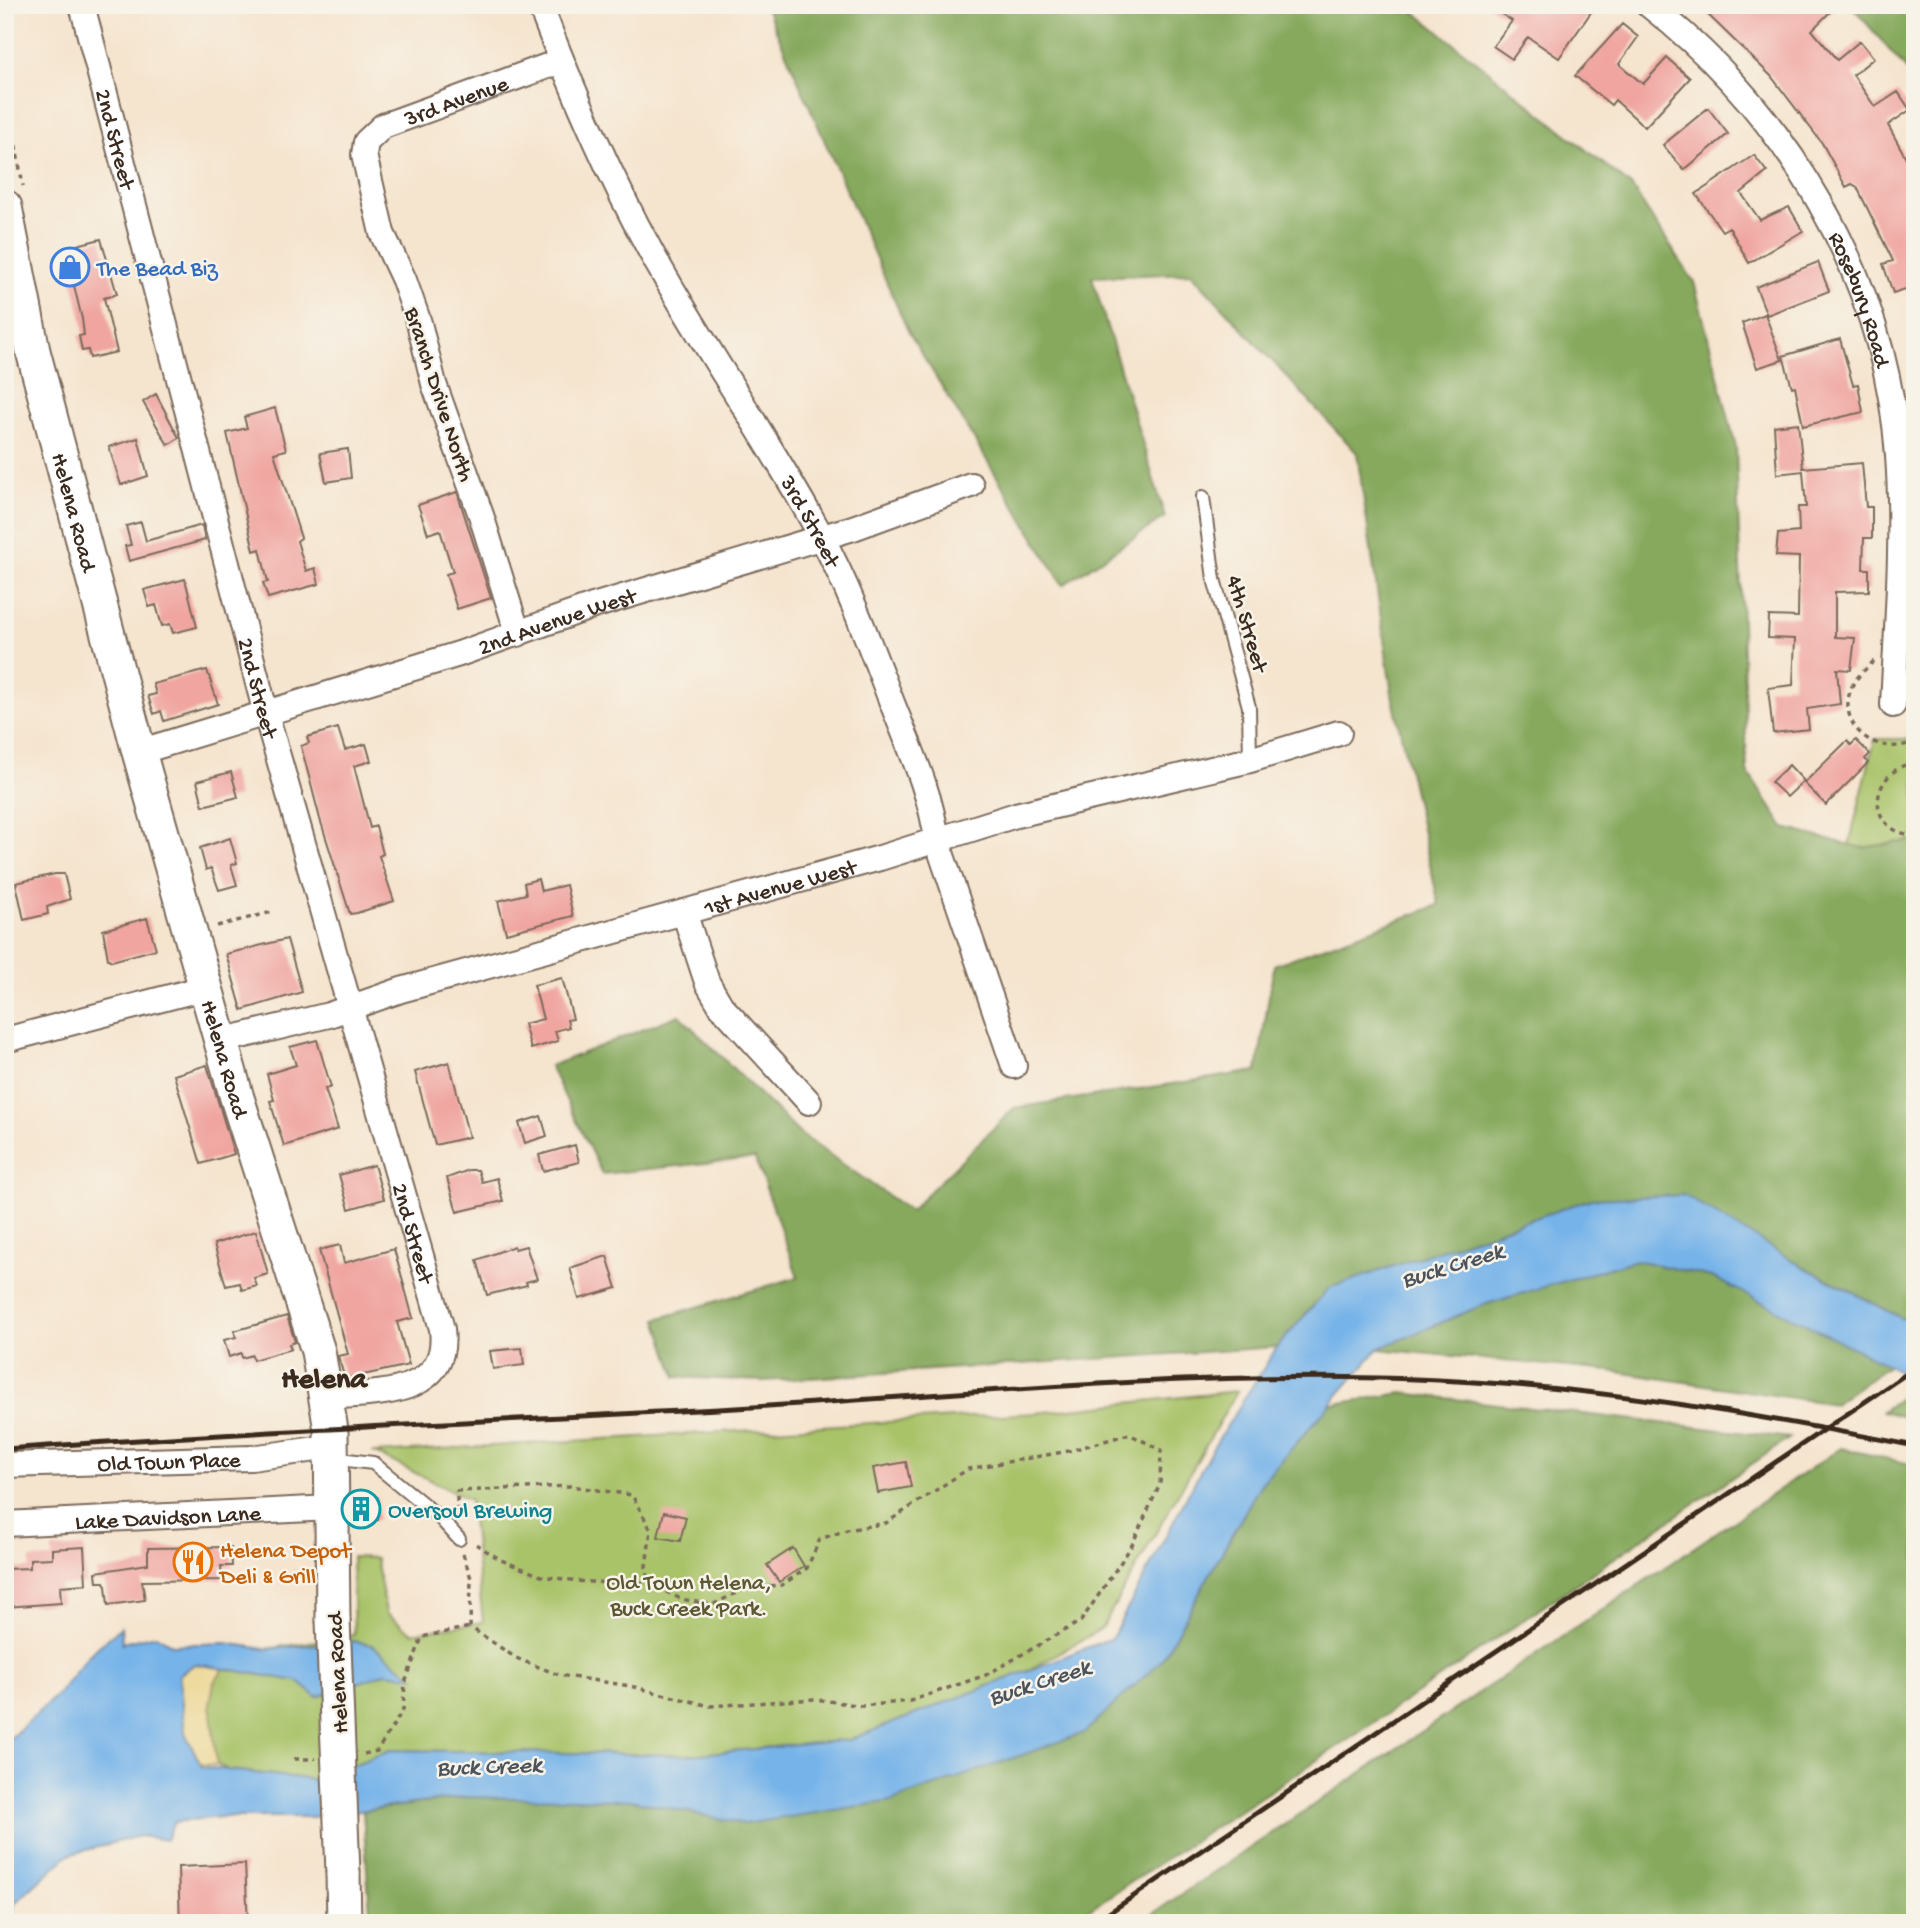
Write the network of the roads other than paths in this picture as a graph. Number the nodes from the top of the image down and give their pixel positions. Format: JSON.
{"nodes":[{"id":1,"x":82,"y":5,"type":"edge"},
{"id":2,"x":540,"y":5,"type":"edge"},
{"id":3,"x":1643,"y":11,"type":"edge"},
{"id":4,"x":561,"y":61,"type":"junction"},
{"id":5,"x":364,"y":155,"type":"joint"},
{"id":6,"x":5,"y":206,"type":"edge"},
{"id":7,"x":10,"y":250,"type":"edge"},
{"id":8,"x":971,"y":485,"type":"dead end"},
{"id":9,"x":1203,"y":497,"type":"dead end"},
{"id":10,"x":821,"y":537,"type":"junction"},
{"id":11,"x":518,"y":634,"type":"junction"},
{"id":12,"x":1893,"y":705,"type":"dead end"},
{"id":13,"x":266,"y":714,"type":"junction"},
{"id":14,"x":1339,"y":733,"type":"dead end"},
{"id":15,"x":139,"y":752,"type":"junction"},
{"id":16,"x":1250,"y":760,"type":"junction"},
{"id":17,"x":937,"y":841,"type":"junction"},
{"id":18,"x":684,"y":912,"type":"junction"},
{"id":19,"x":204,"y":988,"type":"junction"},
{"id":20,"x":349,"y":1007,"type":"junction"},
{"id":21,"x":5,"y":1040,"type":"edge"},
{"id":22,"x":220,"y":1041,"type":"junction"},
{"id":23,"x":1014,"y":1066,"type":"dead end"},
{"id":24,"x":808,"y":1102,"type":"dead end"},
{"id":25,"x":327,"y":1397,"type":"junction"},
{"id":26,"x":331,"y":1452,"type":"junction"},
{"id":27,"x":5,"y":1465,"type":"edge"},
{"id":28,"x":331,"y":1508,"type":"junction"},
{"id":29,"x":5,"y":1524,"type":"edge"},
{"id":30,"x":458,"y":1539,"type":"road end"},
{"id":31,"x":344,"y":1923,"type":"edge"}],
"edges":[{"from":1,"to":13,"type":"street","name":"2nd Street"},
{"from":2,"to":4,"type":"street","name":"3rd Street"},
{"from":3,"to":12,"type":"street","name":"Rosebury Road"},
{"from":4,"to":5,"type":"street","name":"3rd Avenue"},
{"from":4,"to":10,"type":"street","name":"3rd Street"},
{"from":5,"to":11,"type":"street","name":"Branch Drive North"},
{"from":6,"to":7,"type":"main road","name":"Helena Road"},
{"from":7,"to":15,"type":"main road","name":"Helena Road"},
{"from":8,"to":10,"type":"street","name":"2nd Avenue West"},
{"from":9,"to":16,"type":"lane","name":"4th Street"},
{"from":10,"to":11,"type":"street","name":"2nd Avenue West"},
{"from":10,"to":17,"type":"street","name":"3rd Street"},
{"from":11,"to":13,"type":"street","name":"2nd Avenue West"},
{"from":13,"to":15,"type":"street","name":"2nd Avenue West"},
{"from":13,"to":20,"type":"street","name":"2nd Street"},
{"from":14,"to":16,"type":"street","name":"1st Avenue West"},
{"from":15,"to":19,"type":"main road","name":"Helena Road"},
{"from":16,"to":17,"type":"street","name":"1st Avenue West"},
{"from":17,"to":18,"type":"street","name":"1st Avenue West"},
{"from":17,"to":23,"type":"street","name":"3rd Street"},
{"from":18,"to":20,"type":"street","name":"1st Avenue West"},
{"from":18,"to":24,"type":"street"},
{"from":19,"to":21,"type":"street"},
{"from":19,"to":22,"type":"main road","name":"Helena Road"},
{"from":20,"to":22,"type":"street","name":"1st Avenue West"},
{"from":20,"to":25,"type":"street","name":"2nd Street"},
{"from":22,"to":25,"type":"main road","name":"Helena Road"},
{"from":25,"to":26,"type":"main road","name":"Helena Road"},
{"from":26,"to":27,"type":"street","name":"Old Town Place"},
{"from":26,"to":28,"type":"main road","name":"Helena Road"},
{"from":26,"to":30,"type":"lane"},
{"from":28,"to":29,"type":"street","name":"Lake Davidson Lane"},
{"from":28,"to":31,"type":"main road","name":"Helena Road","bridge":true}]}
